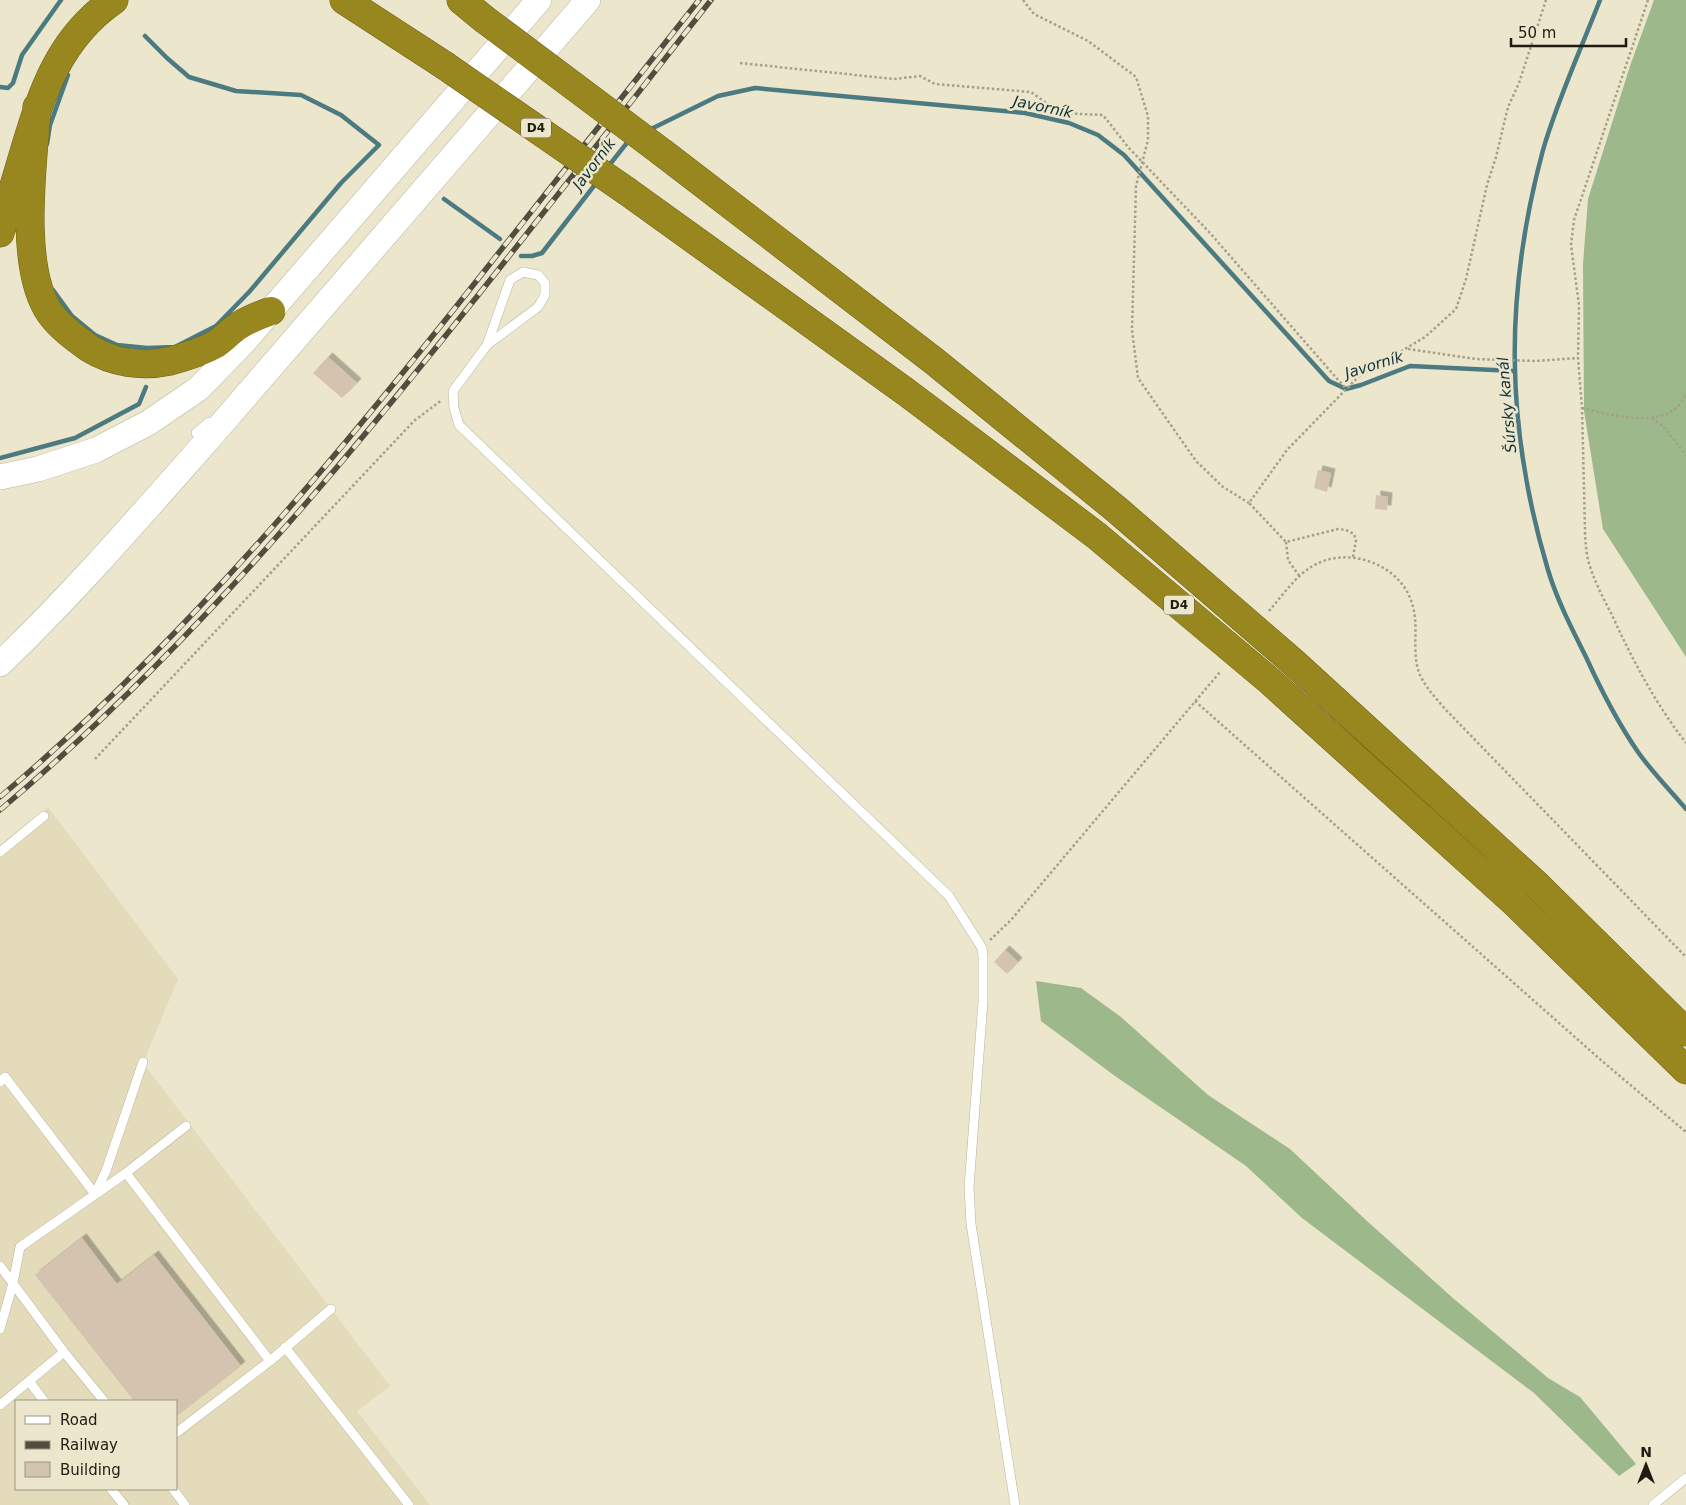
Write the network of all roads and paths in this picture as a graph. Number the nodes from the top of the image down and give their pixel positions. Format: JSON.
{"nodes":[{"id":1,"x":114,"y":0,"type":"edge"},
{"id":2,"x":344,"y":0,"type":"edge"},
{"id":3,"x":454,"y":0,"type":"edge"},
{"id":4,"x":461,"y":0,"type":"edge"},
{"id":5,"x":539,"y":0,"type":"edge"},
{"id":6,"x":588,"y":0,"type":"edge"},
{"id":7,"x":1023,"y":0,"type":"edge"},
{"id":8,"x":1546,"y":0,"type":"edge"},
{"id":9,"x":1648,"y":0,"type":"edge"},
{"id":10,"x":484,"y":20,"type":"junction"},
{"id":11,"x":740,"y":62,"type":"dead end"},
{"id":12,"x":37,"y":107,"type":"junction"},
{"id":13,"x":1142,"y":162,"type":"junction"},
{"id":14,"x":0,"y":234,"type":"edge"},
{"id":15,"x":271,"y":311,"type":"junction"},
{"id":16,"x":487,"y":345,"type":"junction"},
{"id":17,"x":1407,"y":348,"type":"junction"},
{"id":18,"x":1578,"y":358,"type":"junction"},
{"id":19,"x":268,"y":372,"type":"junction"},
{"id":20,"x":1346,"y":389,"type":"junction"},
{"id":21,"x":453,"y":391,"type":"junction"},
{"id":22,"x":1686,"y":393,"type":"edge"},
{"id":23,"x":1582,"y":408,"type":"junction"},
{"id":24,"x":1652,"y":418,"type":"junction"},
{"id":25,"x":196,"y":433,"type":"dead end"},
{"id":26,"x":1686,"y":455,"type":"edge"},
{"id":27,"x":0,"y":477,"type":"edge"},
{"id":28,"x":1249,"y":503,"type":"junction"},
{"id":29,"x":1286,"y":542,"type":"junction"},
{"id":30,"x":1353,"y":557,"type":"junction"},
{"id":31,"x":1300,"y":577,"type":"junction"},
{"id":32,"x":1269,"y":611,"type":"dead end"},
{"id":33,"x":0,"y":664,"type":"edge"},
{"id":34,"x":1220,"y":672,"type":"dead end"},
{"id":35,"x":1195,"y":701,"type":"junction"},
{"id":36,"x":1686,"y":743,"type":"edge"},
{"id":37,"x":95,"y":759,"type":"dead end"},
{"id":38,"x":44,"y":816,"type":"dead end"},
{"id":39,"x":0,"y":852,"type":"edge"},
{"id":40,"x":982,"y":948,"type":"junction"},
{"id":41,"x":1686,"y":958,"type":"edge"},
{"id":42,"x":1686,"y":1032,"type":"edge"},
{"id":43,"x":143,"y":1062,"type":"dead end"},
{"id":44,"x":1686,"y":1070,"type":"edge"},
{"id":45,"x":0,"y":1082,"type":"edge"},
{"id":46,"x":186,"y":1126,"type":"dead end"},
{"id":47,"x":1686,"y":1132,"type":"edge"},
{"id":48,"x":126,"y":1173,"type":"junction"},
{"id":49,"x":95,"y":1194,"type":"junction"},
{"id":50,"x":0,"y":1266,"type":"edge"},
{"id":51,"x":13,"y":1283,"type":"junction"},
{"id":52,"x":331,"y":1309,"type":"dead end"},
{"id":53,"x":0,"y":1330,"type":"edge"},
{"id":54,"x":285,"y":1347,"type":"junction"},
{"id":55,"x":64,"y":1352,"type":"junction"},
{"id":56,"x":270,"y":1361,"type":"junction"},
{"id":57,"x":29,"y":1381,"type":"junction"},
{"id":58,"x":43,"y":1400,"type":"edge"},
{"id":59,"x":103,"y":1400,"type":"edge"},
{"id":60,"x":0,"y":1404,"type":"edge"},
{"id":61,"x":178,"y":1431,"type":"edge"},
{"id":62,"x":1686,"y":1478,"type":"edge"},
{"id":63,"x":112,"y":1490,"type":"edge"},
{"id":64,"x":174,"y":1490,"type":"edge"},
{"id":65,"x":124,"y":1505,"type":"edge"},
{"id":66,"x":185,"y":1505,"type":"edge"},
{"id":67,"x":409,"y":1505,"type":"edge"},
{"id":68,"x":1015,"y":1505,"type":"edge"},
{"id":69,"x":1654,"y":1505,"type":"edge"}],
"edges":[{"from":1,"to":12,"type":"highway"},
{"from":2,"to":44,"type":"highway","number":"D4","bridge":true},
{"from":3,"to":10,"type":"lane","number":"D4"},
{"from":4,"to":10,"type":"highway"},
{"from":5,"to":15,"type":"main road"},
{"from":6,"to":19,"type":"main road"},
{"from":7,"to":13,"type":"path"},
{"from":8,"to":17,"type":"path"},
{"from":9,"to":18,"type":"path"},
{"from":10,"to":42,"type":"highway","number":"D4","bridge":true},
{"from":11,"to":13,"type":"path"},
{"from":12,"to":14,"type":"highway"},
{"from":12,"to":15,"type":"highway"},
{"from":13,"to":20,"type":"path"},
{"from":13,"to":28,"type":"path"},
{"from":15,"to":27,"type":"main road"},
{"from":16,"to":16,"type":"lane"},
{"from":16,"to":21,"type":"lane"},
{"from":17,"to":18,"type":"path"},
{"from":17,"to":20,"type":"path"},
{"from":18,"to":23,"type":"path"},
{"from":19,"to":25,"type":"lane"},
{"from":19,"to":33,"type":"main road"},
{"from":20,"to":28,"type":"path"},
{"from":21,"to":37,"type":"path"},
{"from":21,"to":40,"type":"lane"},
{"from":22,"to":24,"type":"path"},
{"from":23,"to":24,"type":"path"},
{"from":23,"to":36,"type":"path"},
{"from":24,"to":26,"type":"path"},
{"from":28,"to":29,"type":"path"},
{"from":29,"to":30,"type":"path"},
{"from":29,"to":31,"type":"path"},
{"from":30,"to":31,"type":"path"},
{"from":30,"to":41,"type":"path"},
{"from":31,"to":32,"type":"path"},
{"from":34,"to":35,"type":"path"},
{"from":35,"to":40,"type":"path"},
{"from":35,"to":47,"type":"path"},
{"from":38,"to":39,"type":"lane"},
{"from":40,"to":68,"type":"lane"},
{"from":43,"to":49,"type":"lane"},
{"from":45,"to":49,"type":"lane"},
{"from":46,"to":48,"type":"lane"},
{"from":48,"to":49,"type":"lane"},
{"from":48,"to":56,"type":"lane"},
{"from":49,"to":51,"type":"lane"},
{"from":50,"to":51,"type":"lane"},
{"from":51,"to":53,"type":"lane"},
{"from":51,"to":55,"type":"lane"},
{"from":52,"to":54,"type":"lane"},
{"from":54,"to":56,"type":"lane"},
{"from":54,"to":67,"type":"lane"},
{"from":55,"to":57,"type":"lane"},
{"from":55,"to":59,"type":"lane"},
{"from":56,"to":61,"type":"lane"},
{"from":57,"to":58,"type":"lane"},
{"from":57,"to":60,"type":"lane"},
{"from":62,"to":69,"type":"lane"},
{"from":63,"to":65,"type":"lane"},
{"from":64,"to":66,"type":"lane"}]}
